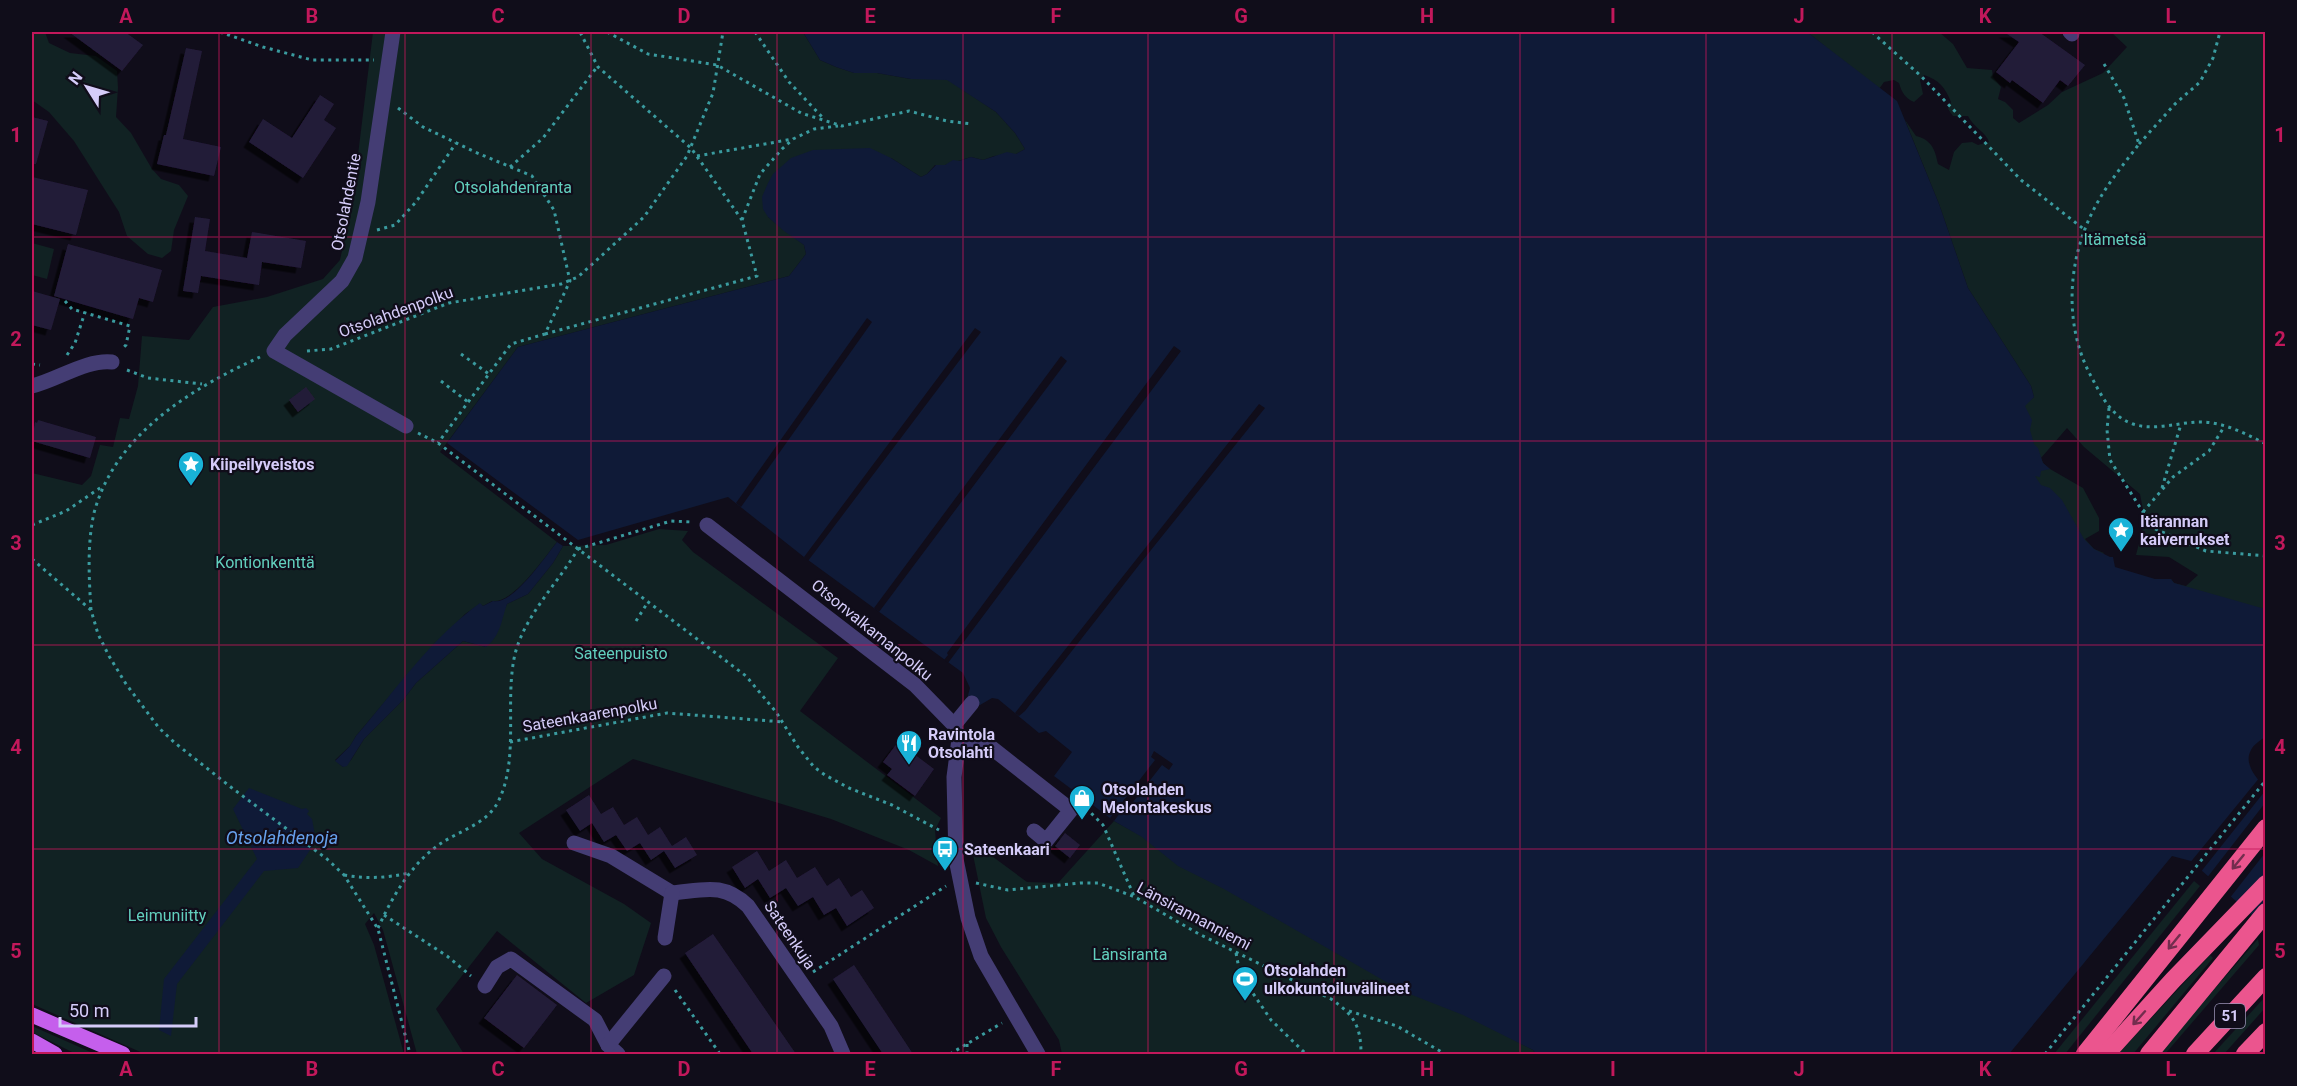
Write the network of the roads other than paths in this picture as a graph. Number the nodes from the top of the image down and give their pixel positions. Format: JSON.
{"nodes":[{"id":1,"x":393,"y":32,"type":"edge"},
{"id":2,"x":112,"y":362,"type":"road end"},
{"id":3,"x":32,"y":386,"type":"edge"},
{"id":4,"x":406,"y":426,"type":"dead end"},
{"id":5,"x":707,"y":525,"type":"road end"},
{"id":6,"x":972,"y":704,"type":"dead end"},
{"id":7,"x":957,"y":732,"type":"junction"},
{"id":8,"x":2265,"y":828,"type":"edge"},
{"id":9,"x":1034,"y":831,"type":"dead end"},
{"id":10,"x":574,"y":843,"type":"dead end"},
{"id":11,"x":2265,"y":884,"type":"edge"},
{"id":12,"x":672,"y":893,"type":"junction"},
{"id":13,"x":2265,"y":912,"type":"edge"},
{"id":14,"x":665,"y":938,"type":"dead end"},
{"id":15,"x":664,"y":976,"type":"road end"},
{"id":16,"x":2265,"y":977,"type":"edge"},
{"id":17,"x":485,"y":986,"type":"road end"},
{"id":18,"x":32,"y":1015,"type":"edge"},
{"id":19,"x":2265,"y":1032,"type":"edge"},
{"id":20,"x":32,"y":1041,"type":"edge"},
{"id":21,"x":2265,"y":1044,"type":"edge"},
{"id":22,"x":613,"y":1050,"type":"edge"},
{"id":23,"x":55,"y":1054,"type":"edge"},
{"id":24,"x":123,"y":1054,"type":"edge"},
{"id":25,"x":843,"y":1054,"type":"edge"},
{"id":26,"x":1038,"y":1054,"type":"edge"},
{"id":27,"x":2085,"y":1054,"type":"edge"},
{"id":28,"x":2106,"y":1054,"type":"edge"},
{"id":29,"x":2149,"y":1054,"type":"edge"},
{"id":30,"x":2194,"y":1054,"type":"edge"},
{"id":31,"x":2245,"y":1054,"type":"edge"},
{"id":32,"x":2257,"y":1054,"type":"edge"}],
"edges":[{"from":1,"to":4,"type":"street","name":"Otsolahdentie"},
{"from":2,"to":3,"type":"street"},
{"from":5,"to":7,"type":"street","name":"Otsonvalkamanpolku"},
{"from":6,"to":7,"type":"street"},
{"from":7,"to":9,"type":"street"},
{"from":7,"to":26,"type":"street"},
{"from":8,"to":27,"type":"highway","one_way":true},
{"from":10,"to":12,"type":"street"},
{"from":11,"to":28,"type":"highway","one_way":true},
{"from":12,"to":14,"type":"street"},
{"from":12,"to":25,"type":"street","name":"Sateenkuja"},
{"from":13,"to":29,"type":"highway"},
{"from":15,"to":22,"type":"street"},
{"from":16,"to":30,"type":"highway","number":"51"},
{"from":17,"to":22,"type":"street"},
{"from":18,"to":24,"type":"main road"},
{"from":19,"to":31,"type":"highway","number":"51"},
{"from":20,"to":23,"type":"main road"},
{"from":21,"to":32,"type":"highway"}]}
